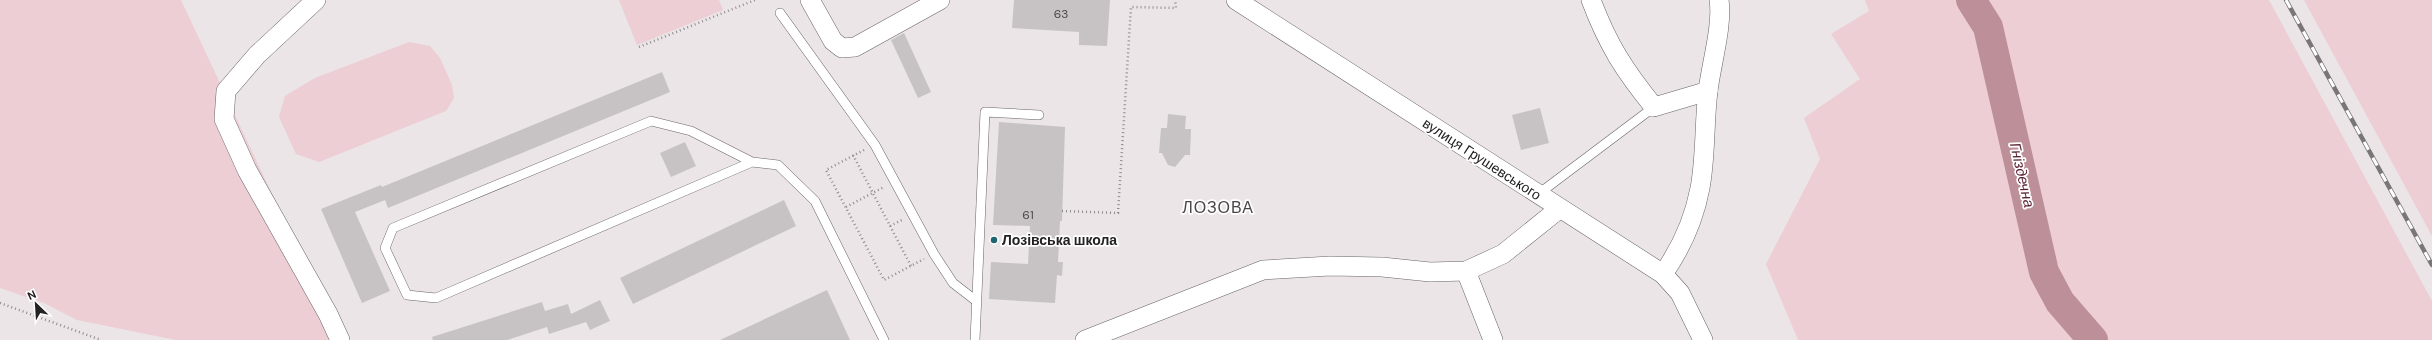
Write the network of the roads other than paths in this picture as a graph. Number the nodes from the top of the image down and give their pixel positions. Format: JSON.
{"nodes":[{"id":1,"x":316,"y":0,"type":"edge"},
{"id":2,"x":810,"y":0,"type":"edge"},
{"id":3,"x":940,"y":0,"type":"edge"},
{"id":4,"x":1236,"y":0,"type":"edge"},
{"id":5,"x":1591,"y":0,"type":"edge"},
{"id":6,"x":1719,"y":0,"type":"edge"},
{"id":7,"x":780,"y":13,"type":"dead end"},
{"id":8,"x":1708,"y":90,"type":"junction"},
{"id":9,"x":1654,"y":107,"type":"junction"},
{"id":10,"x":1040,"y":115,"type":"dead end"},
{"id":11,"x":752,"y":162,"type":"junction"},
{"id":12,"x":1537,"y":195,"type":"junction"},
{"id":13,"x":1559,"y":209,"type":"junction"},
{"id":14,"x":1466,"y":271,"type":"junction"},
{"id":15,"x":1663,"y":274,"type":"junction"},
{"id":16,"x":975,"y":300,"type":"junction"},
{"id":17,"x":340,"y":340,"type":"edge"},
{"id":18,"x":884,"y":340,"type":"edge"},
{"id":19,"x":975,"y":340,"type":"edge"},
{"id":20,"x":1085,"y":340,"type":"edge"},
{"id":21,"x":1493,"y":340,"type":"edge"},
{"id":22,"x":1703,"y":340,"type":"edge"}],
"edges":[{"from":1,"to":17,"type":"street"},
{"from":2,"to":3,"type":"street"},
{"from":4,"to":12,"type":"street","name":"вулиця Грушевського"},
{"from":5,"to":9,"type":"street"},
{"from":6,"to":8,"type":"street"},
{"from":7,"to":16,"type":"lane"},
{"from":8,"to":9,"type":"street"},
{"from":8,"to":15,"type":"street"},
{"from":9,"to":12,"type":"lane"},
{"from":10,"to":16,"type":"lane"},
{"from":11,"to":11,"type":"lane"},
{"from":11,"to":18,"type":"lane"},
{"from":12,"to":13,"type":"street","name":"вулиця Грушевського"},
{"from":13,"to":14,"type":"street"},
{"from":13,"to":15,"type":"street","name":"вулиця Грушевського"},
{"from":14,"to":20,"type":"street"},
{"from":14,"to":21,"type":"street"},
{"from":15,"to":22,"type":"street","name":"вулиця Грушевського"},
{"from":16,"to":19,"type":"lane"}]}
